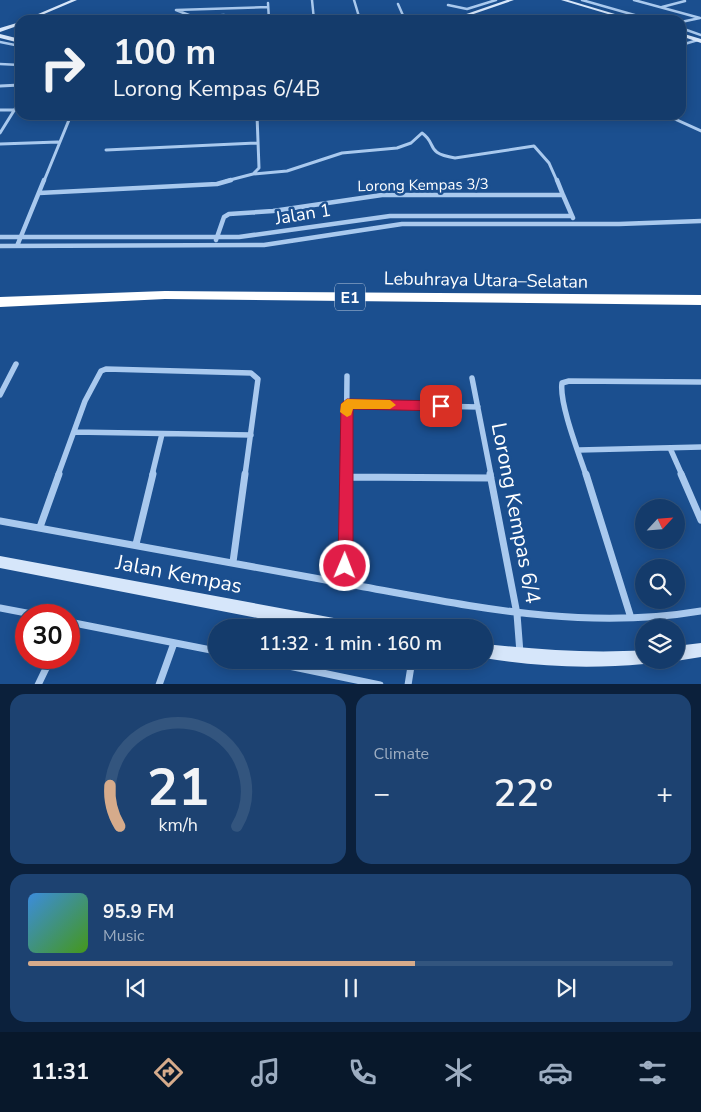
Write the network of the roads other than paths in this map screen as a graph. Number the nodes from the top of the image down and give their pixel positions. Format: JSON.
{"nodes":[{"id":1,"x":75,"y":0,"type":"edge"},
{"id":2,"x":312,"y":0,"type":"edge"},
{"id":3,"x":354,"y":0,"type":"edge"},
{"id":4,"x":496,"y":0,"type":"edge"},
{"id":5,"x":563,"y":0,"type":"edge"},
{"id":6,"x":582,"y":0,"type":"edge"},
{"id":7,"x":634,"y":0,"type":"edge"},
{"id":8,"x":507,"y":1,"type":"edge"},
{"id":9,"x":685,"y":1,"type":"edge"},
{"id":10,"x":268,"y":3,"type":"dead end"},
{"id":11,"x":398,"y":4,"type":"dead end"},
{"id":12,"x":448,"y":4,"type":"dead end"},
{"id":13,"x":268,"y":7,"type":"junction"},
{"id":14,"x":225,"y":8,"type":"junction"},
{"id":15,"x":662,"y":8,"type":"junction"},
{"id":16,"x":38,"y":15,"type":"edge"},
{"id":17,"x":189,"y":15,"type":"edge"},
{"id":18,"x":224,"y":15,"type":"edge"},
{"id":19,"x":269,"y":15,"type":"edge"},
{"id":20,"x":314,"y":15,"type":"edge"},
{"id":21,"x":358,"y":15,"type":"edge"},
{"id":22,"x":403,"y":15,"type":"edge"},
{"id":23,"x":466,"y":15,"type":"edge"},
{"id":24,"x":616,"y":15,"type":"edge"},
{"id":25,"x":634,"y":15,"type":"edge"},
{"id":26,"x":700,"y":18,"type":"edge"},
{"id":27,"x":689,"y":22,"type":"joint"},
{"id":28,"x":15,"y":24,"type":"edge"},
{"id":29,"x":0,"y":30,"type":"edge"},
{"id":30,"x":686,"y":30,"type":"edge"},
{"id":31,"x":692,"y":32,"type":"junction"},
{"id":32,"x":686,"y":35,"type":"edge"},
{"id":33,"x":0,"y":36,"type":"edge"},
{"id":34,"x":700,"y":39,"type":"edge"},
{"id":35,"x":15,"y":40,"type":"edge"},
{"id":36,"x":0,"y":42,"type":"edge"},
{"id":37,"x":686,"y":43,"type":"edge"},
{"id":38,"x":15,"y":45,"type":"edge"},
{"id":39,"x":0,"y":64,"type":"edge"},
{"id":40,"x":15,"y":65,"type":"edge"},
{"id":41,"x":15,"y":85,"type":"edge"},
{"id":42,"x":0,"y":86,"type":"edge"},
{"id":43,"x":0,"y":110,"type":"edge"},
{"id":44,"x":15,"y":110,"type":"joint"},
{"id":45,"x":69,"y":120,"type":"edge"},
{"id":46,"x":257,"y":120,"type":"edge"},
{"id":47,"x":677,"y":120,"type":"edge"},
{"id":48,"x":701,"y":131,"type":"edge"},
{"id":49,"x":1,"y":132,"type":"edge"},
{"id":50,"x":58,"y":142,"type":"junction"},
{"id":51,"x":258,"y":143,"type":"junction"},
{"id":52,"x":0,"y":144,"type":"edge"},
{"id":53,"x":106,"y":150,"type":"dead end"},
{"id":54,"x":253,"y":174,"type":"junction"},
{"id":55,"x":39,"y":194,"type":"junction"},
{"id":56,"x":563,"y":195,"type":"junction"},
{"id":57,"x":572,"y":216,"type":"junction"},
{"id":58,"x":701,"y":221,"type":"edge"},
{"id":59,"x":576,"y":223,"type":"junction"},
{"id":60,"x":21,"y":236,"type":"junction"},
{"id":61,"x":0,"y":237,"type":"edge"},
{"id":62,"x":217,"y":237,"type":"junction"},
{"id":63,"x":214,"y":245,"type":"junction"},
{"id":64,"x":0,"y":246,"type":"edge"},
{"id":65,"x":16,"y":246,"type":"junction"},
{"id":66,"x":701,"y":300,"type":"edge"},
{"id":67,"x":0,"y":302,"type":"edge"},
{"id":68,"x":0,"y":309,"type":"edge"},
{"id":69,"x":701,"y":311,"type":"edge"},
{"id":70,"x":16,"y":364,"type":"dead end"},
{"id":71,"x":347,"y":376,"type":"dead end"},
{"id":72,"x":472,"y":378,"type":"dead end"},
{"id":73,"x":701,"y":382,"type":"edge"},
{"id":74,"x":0,"y":395,"type":"edge"},
{"id":75,"x":347,"y":404,"type":"junction"},
{"id":76,"x":478,"y":406,"type":"junction"},
{"id":77,"x":74,"y":432,"type":"junction"},
{"id":78,"x":162,"y":434,"type":"junction"},
{"id":79,"x":251,"y":435,"type":"junction"},
{"id":80,"x":670,"y":448,"type":"junction"},
{"id":81,"x":701,"y":448,"type":"edge"},
{"id":82,"x":579,"y":450,"type":"junction"},
{"id":83,"x":346,"y":477,"type":"junction"},
{"id":84,"x":491,"y":478,"type":"junction"},
{"id":85,"x":0,"y":520,"type":"edge"},
{"id":86,"x":701,"y":520,"type":"edge"},
{"id":87,"x":40,"y":527,"type":"junction"},
{"id":88,"x":136,"y":544,"type":"junction"},
{"id":89,"x":0,"y":562,"type":"edge"},
{"id":90,"x":233,"y":562,"type":"junction"},
{"id":91,"x":345,"y":583,"type":"junction"},
{"id":92,"x":0,"y":608,"type":"edge"},
{"id":93,"x":15,"y":611,"type":"edge"},
{"id":94,"x":701,"y":611,"type":"edge"},
{"id":95,"x":517,"y":614,"type":"junction"},
{"id":96,"x":631,"y":618,"type":"junction"},
{"id":97,"x":302,"y":619,"type":"edge"},
{"id":98,"x":80,"y":624,"type":"edge"},
{"id":99,"x":174,"y":643,"type":"junction"},
{"id":100,"x":208,"y":649,"type":"edge"},
{"id":101,"x":701,"y":650,"type":"edge"},
{"id":102,"x":493,"y":652,"type":"edge"},
{"id":103,"x":685,"y":653,"type":"edge"},
{"id":104,"x":520,"y":656,"type":"junction"},
{"id":105,"x":635,"y":657,"type":"edge"},
{"id":106,"x":46,"y":669,"type":"edge"},
{"id":107,"x":305,"y":669,"type":"edge"},
{"id":108,"x":410,"y":669,"type":"edge"},
{"id":109,"x":38,"y":684,"type":"edge"},
{"id":110,"x":158,"y":684,"type":"edge"},
{"id":111,"x":380,"y":684,"type":"edge"},
{"id":112,"x":408,"y":684,"type":"edge"}],
"edges":[{"from":1,"to":16,"type":"street"},
{"from":2,"to":20,"type":"street"},
{"from":3,"to":21,"type":"street"},
{"from":4,"to":12,"type":"street"},
{"from":5,"to":24,"type":"street"},
{"from":6,"to":25,"type":"street"},
{"from":7,"to":15,"type":"street"},
{"from":8,"to":23,"type":"street"},
{"from":9,"to":15,"type":"street"},
{"from":10,"to":13,"type":"street"},
{"from":11,"to":22,"type":"street"},
{"from":13,"to":14,"type":"street"},
{"from":13,"to":19,"type":"street"},
{"from":14,"to":17,"type":"street"},
{"from":14,"to":18,"type":"street"},
{"from":15,"to":26,"type":"street"},
{"from":26,"to":27,"type":"street"},
{"from":27,"to":31,"type":"street"},
{"from":28,"to":29,"type":"street"},
{"from":30,"to":31,"type":"street"},
{"from":31,"to":34,"type":"street"},
{"from":32,"to":34,"type":"street"},
{"from":33,"to":35,"type":"street"},
{"from":34,"to":37,"type":"street"},
{"from":36,"to":38,"type":"street"},
{"from":39,"to":40,"type":"street"},
{"from":41,"to":42,"type":"street"},
{"from":43,"to":44,"type":"street"},
{"from":44,"to":49,"type":"street"},
{"from":45,"to":50,"type":"street"},
{"from":46,"to":51,"type":"street"},
{"from":47,"to":48,"type":"street"},
{"from":50,"to":52,"type":"street"},
{"from":50,"to":55,"type":"street"},
{"from":51,"to":53,"type":"street"},
{"from":51,"to":54,"type":"street"},
{"from":54,"to":55,"type":"street"},
{"from":54,"to":56,"type":"street"},
{"from":55,"to":60,"type":"street"},
{"from":56,"to":57,"type":"street"},
{"from":56,"to":62,"type":"street","name":"Lorong Kempas 3/3"},
{"from":57,"to":59,"type":"street"},
{"from":57,"to":62,"type":"street","name":"Jalan 1"},
{"from":58,"to":59,"type":"street"},
{"from":59,"to":63,"type":"street"},
{"from":60,"to":61,"type":"street","name":"Jalan 1"},
{"from":60,"to":62,"type":"street","name":"Jalan 1"},
{"from":60,"to":65,"type":"street"},
{"from":62,"to":63,"type":"street","name":"Lorong Kempas 3/3"},
{"from":63,"to":65,"type":"street"},
{"from":64,"to":65,"type":"street"},
{"from":66,"to":67,"type":"highway","name":"Lebuhraya Utara–Selatan","number":"E1"},
{"from":68,"to":69,"type":"highway","name":"Lebuhraya Utara–Selatan","number":"E1"},
{"from":70,"to":74,"type":"street"},
{"from":71,"to":75,"type":"street"},
{"from":72,"to":76,"type":"street","name":"Lorong Kempas 6/4"},
{"from":73,"to":82,"type":"street"},
{"from":75,"to":76,"type":"street"},
{"from":75,"to":83,"type":"street"},
{"from":76,"to":84,"type":"street","name":"Lorong Kempas 6/4"},
{"from":77,"to":78,"type":"street"},
{"from":77,"to":79,"type":"street"},
{"from":77,"to":87,"type":"street"},
{"from":78,"to":79,"type":"street"},
{"from":78,"to":88,"type":"street"},
{"from":79,"to":90,"type":"street"},
{"from":80,"to":81,"type":"street"},
{"from":80,"to":82,"type":"street"},
{"from":80,"to":86,"type":"street"},
{"from":82,"to":96,"type":"street"},
{"from":83,"to":84,"type":"street"},
{"from":83,"to":91,"type":"street"},
{"from":84,"to":95,"type":"street","name":"Lorong Kempas 6/4"},
{"from":85,"to":87,"type":"street"},
{"from":87,"to":88,"type":"street"},
{"from":88,"to":90,"type":"street"},
{"from":89,"to":97,"type":"street","name":"Jalan Kempas"},
{"from":90,"to":91,"type":"street"},
{"from":91,"to":95,"type":"street"},
{"from":92,"to":93,"type":"street"},
{"from":94,"to":96,"type":"street"},
{"from":95,"to":96,"type":"street"},
{"from":95,"to":104,"type":"street","name":"Lorong Kempas 6/4"},
{"from":98,"to":99,"type":"street"},
{"from":99,"to":100,"type":"street"},
{"from":99,"to":110,"type":"street"},
{"from":101,"to":103,"type":"street"},
{"from":102,"to":104,"type":"street"},
{"from":104,"to":105,"type":"street"},
{"from":106,"to":109,"type":"street"},
{"from":107,"to":111,"type":"street"},
{"from":108,"to":112,"type":"street"}]}
